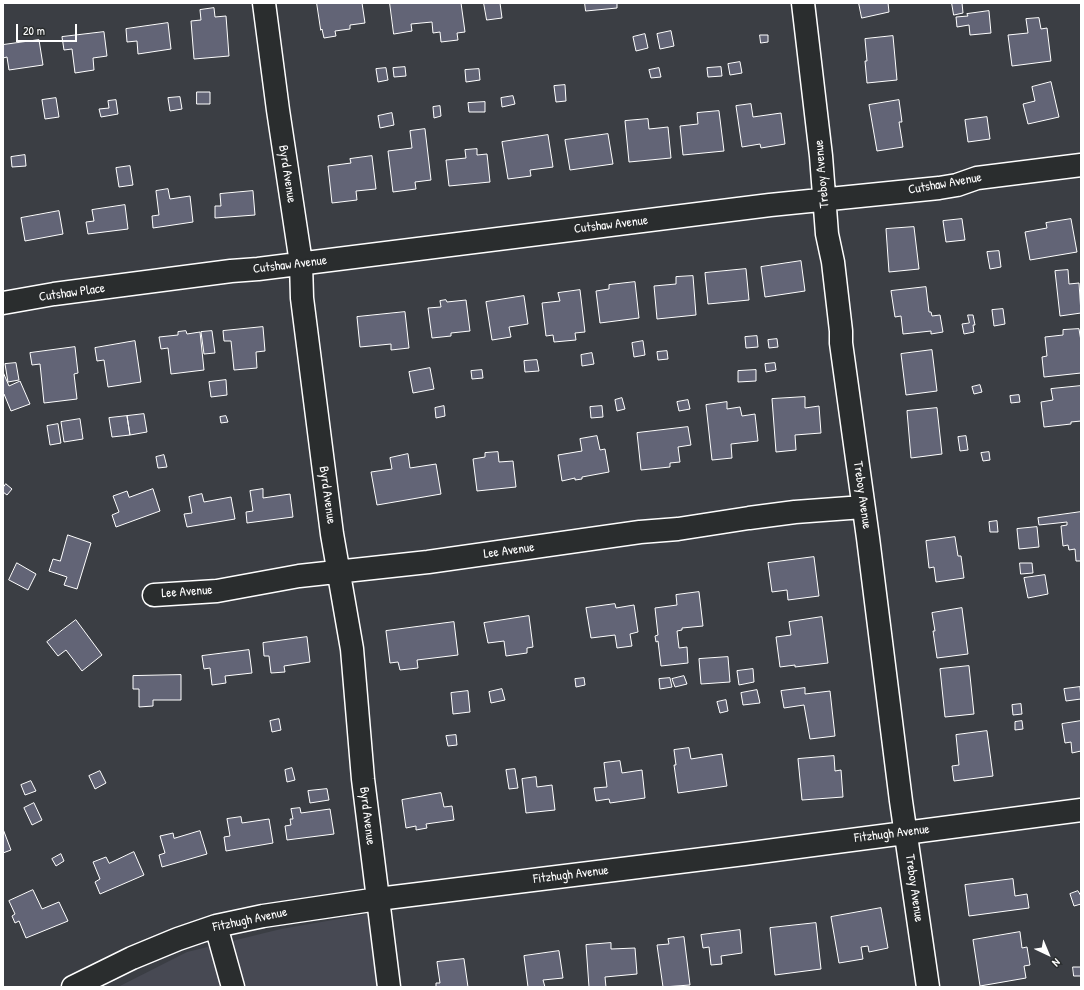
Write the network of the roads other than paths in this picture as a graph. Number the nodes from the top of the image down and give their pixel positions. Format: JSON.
{"nodes":[{"id":1,"x":264,"y":3,"type":"edge"},
{"id":2,"x":802,"y":3,"type":"edge"},
{"id":3,"x":1081,"y":165,"type":"edge"},
{"id":4,"x":825,"y":200,"type":"junction"},
{"id":5,"x":301,"y":263,"type":"junction"},
{"id":6,"x":141,"y":283,"type":"joint"},
{"id":7,"x":3,"y":303,"type":"edge"},
{"id":8,"x":863,"y":507,"type":"junction"},
{"id":9,"x":339,"y":572,"type":"junction"},
{"id":10,"x":154,"y":594,"type":"dead end"},
{"id":11,"x":1081,"y":810,"type":"edge"},
{"id":12,"x":906,"y":832,"type":"junction"},
{"id":13,"x":378,"y":899,"type":"junction"},
{"id":14,"x":216,"y":926,"type":"junction"},
{"id":15,"x":73,"y":987,"type":"edge"},
{"id":16,"x":233,"y":987,"type":"edge"},
{"id":17,"x":389,"y":987,"type":"edge"},
{"id":18,"x":928,"y":987,"type":"edge"}],
"edges":[{"from":1,"to":5,"type":"street","name":"Byrd Avenue"},
{"from":2,"to":4,"type":"street","name":"Treboy Avenue"},
{"from":3,"to":4,"type":"street","name":"Cutshaw Avenue"},
{"from":4,"to":5,"type":"street","name":"Cutshaw Avenue"},
{"from":4,"to":8,"type":"street","name":"Treboy Avenue"},
{"from":5,"to":6,"type":"street","name":"Cutshaw Avenue"},
{"from":5,"to":9,"type":"street","name":"Byrd Avenue"},
{"from":6,"to":7,"type":"street","name":"Cutshaw Place"},
{"from":8,"to":9,"type":"street","name":"Lee Avenue"},
{"from":8,"to":12,"type":"street","name":"Treboy Avenue"},
{"from":9,"to":10,"type":"street","name":"Lee Avenue"},
{"from":9,"to":13,"type":"street","name":"Byrd Avenue"},
{"from":11,"to":12,"type":"street","name":"Fitzhugh Avenue"},
{"from":12,"to":13,"type":"street","name":"Fitzhugh Avenue"},
{"from":12,"to":18,"type":"street","name":"Treboy Avenue"},
{"from":13,"to":14,"type":"street","name":"Fitzhugh Avenue"},
{"from":13,"to":17,"type":"street","name":"Byrd Avenue"},
{"from":14,"to":15,"type":"street","name":"Fitzhugh Avenue"},
{"from":14,"to":16,"type":"street"}]}
